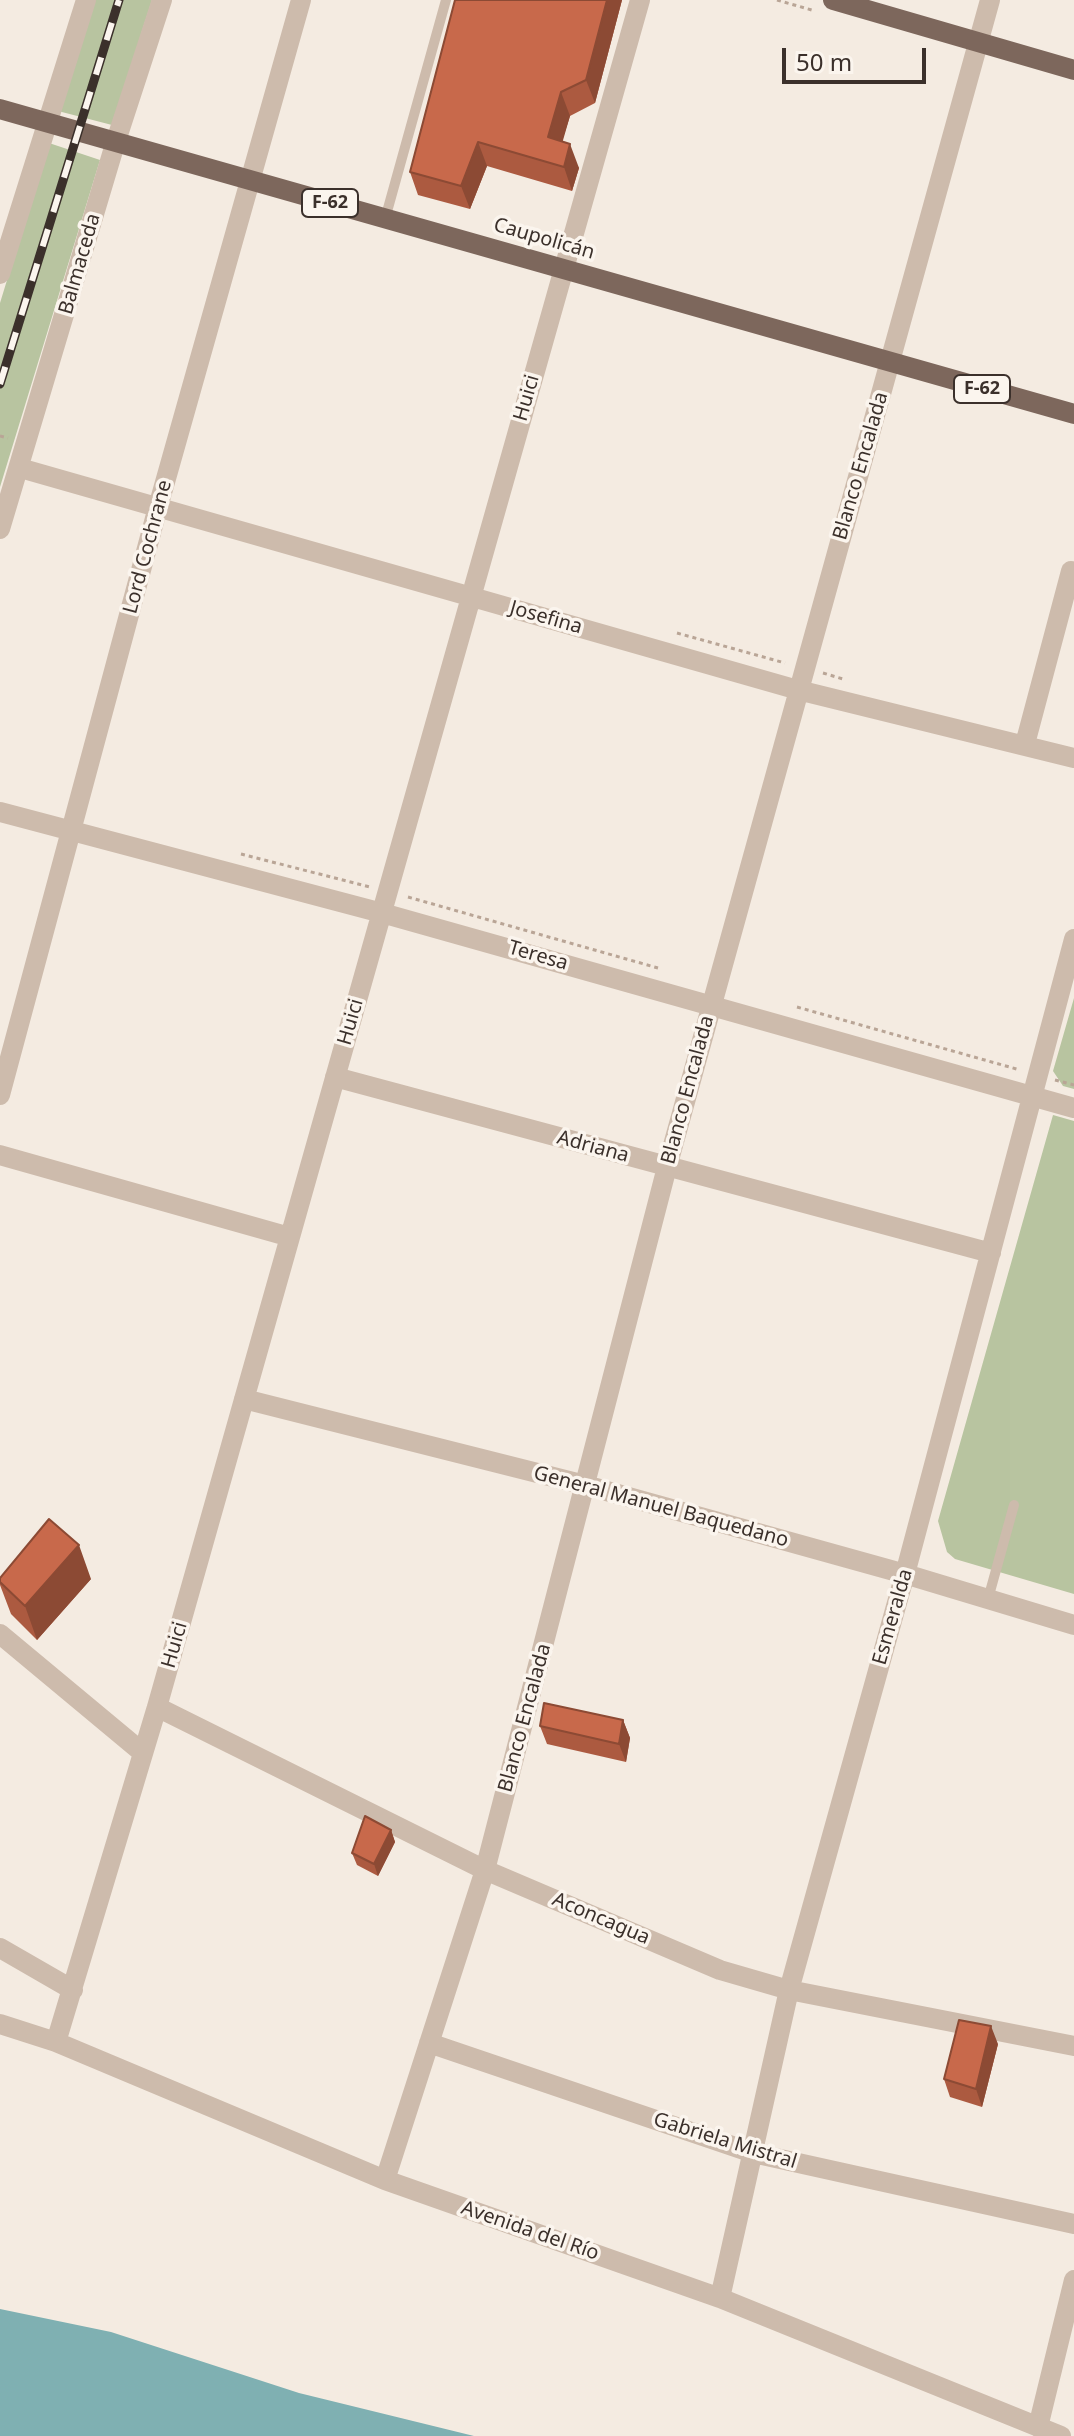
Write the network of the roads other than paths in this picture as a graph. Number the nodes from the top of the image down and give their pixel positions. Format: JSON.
{"nodes":[{"id":1,"x":86,"y":0,"type":"edge"},
{"id":2,"x":162,"y":0,"type":"edge"},
{"id":3,"x":301,"y":0,"type":"edge"},
{"id":4,"x":446,"y":0,"type":"edge"},
{"id":5,"x":640,"y":0,"type":"edge"},
{"id":6,"x":833,"y":0,"type":"edge"},
{"id":7,"x":990,"y":0,"type":"edge"},
{"id":8,"x":978,"y":42,"type":"junction"},
{"id":9,"x":1074,"y":70,"type":"edge"},
{"id":10,"x":0,"y":109,"type":"edge"},
{"id":11,"x":46,"y":123,"type":"junction"},
{"id":12,"x":115,"y":144,"type":"junction"},
{"id":13,"x":251,"y":181,"type":"junction"},
{"id":14,"x":385,"y":219,"type":"junction"},
{"id":15,"x":564,"y":270,"type":"junction"},
{"id":16,"x":0,"y":274,"type":"edge"},
{"id":17,"x":890,"y":363,"type":"junction"},
{"id":18,"x":1074,"y":414,"type":"edge"},
{"id":19,"x":20,"y":468,"type":"junction"},
{"id":20,"x":158,"y":507,"type":"junction"},
{"id":21,"x":0,"y":529,"type":"edge"},
{"id":22,"x":1071,"y":571,"type":"dead end"},
{"id":23,"x":471,"y":597,"type":"junction"},
{"id":24,"x":798,"y":690,"type":"junction"},
{"id":25,"x":1025,"y":744,"type":"junction"},
{"id":26,"x":1074,"y":758,"type":"edge"},
{"id":27,"x":0,"y":812,"type":"edge"},
{"id":28,"x":72,"y":832,"type":"junction"},
{"id":29,"x":382,"y":913,"type":"junction"},
{"id":30,"x":1074,"y":939,"type":"edge"},
{"id":31,"x":711,"y":1004,"type":"junction"},
{"id":32,"x":335,"y":1077,"type":"junction"},
{"id":33,"x":0,"y":1095,"type":"edge"},
{"id":34,"x":1032,"y":1096,"type":"junction"},
{"id":35,"x":1074,"y":1108,"type":"edge"},
{"id":36,"x":0,"y":1155,"type":"edge"},
{"id":37,"x":667,"y":1167,"type":"junction"},
{"id":38,"x":290,"y":1237,"type":"junction"},
{"id":39,"x":991,"y":1253,"type":"junction"},
{"id":40,"x":244,"y":1399,"type":"junction"},
{"id":41,"x":585,"y":1485,"type":"junction"},
{"id":42,"x":1014,"y":1505,"type":"dead end"},
{"id":43,"x":905,"y":1574,"type":"junction"},
{"id":44,"x":988,"y":1599,"type":"junction"},
{"id":45,"x":1074,"y":1625,"type":"edge"},
{"id":46,"x":0,"y":1634,"type":"edge"},
{"id":47,"x":157,"y":1707,"type":"junction"},
{"id":48,"x":143,"y":1753,"type":"junction"},
{"id":49,"x":485,"y":1870,"type":"junction"},
{"id":50,"x":0,"y":1948,"type":"edge"},
{"id":51,"x":73,"y":1990,"type":"junction"},
{"id":52,"x":789,"y":1990,"type":"junction"},
{"id":53,"x":0,"y":2024,"type":"edge"},
{"id":54,"x":56,"y":2042,"type":"junction"},
{"id":55,"x":429,"y":2043,"type":"junction"},
{"id":56,"x":1074,"y":2046,"type":"edge"},
{"id":57,"x":753,"y":2153,"type":"junction"},
{"id":58,"x":385,"y":2180,"type":"junction"},
{"id":59,"x":1074,"y":2224,"type":"edge"},
{"id":60,"x":1074,"y":2280,"type":"edge"},
{"id":61,"x":720,"y":2298,"type":"junction"},
{"id":62,"x":1038,"y":2427,"type":"junction"},
{"id":63,"x":1061,"y":2436,"type":"edge"}],
"edges":[{"from":1,"to":11,"type":"street"},
{"from":2,"to":12,"type":"street","name":"Balmaceda"},
{"from":3,"to":13,"type":"street","name":"Lord Cochrane"},
{"from":4,"to":14,"type":"lane"},
{"from":5,"to":15,"type":"street","name":"Huici"},
{"from":6,"to":8,"type":"main road"},
{"from":7,"to":8,"type":"street","name":"Blanco Encalada"},
{"from":8,"to":9,"type":"main road"},
{"from":8,"to":17,"type":"street","name":"Blanco Encalada"},
{"from":10,"to":11,"type":"main road","name":"Caupolicán","number":"F-62"},
{"from":11,"to":12,"type":"main road","name":"Caupolicán","number":"F-62"},
{"from":11,"to":16,"type":"street"},
{"from":12,"to":13,"type":"main road","name":"Caupolicán","number":"F-62"},
{"from":12,"to":19,"type":"street","name":"Balmaceda"},
{"from":13,"to":14,"type":"main road","name":"Caupolicán","number":"F-62"},
{"from":13,"to":20,"type":"street","name":"Lord Cochrane"},
{"from":14,"to":15,"type":"main road","name":"Caupolicán","number":"F-62"},
{"from":15,"to":17,"type":"main road","name":"Caupolicán","number":"F-62"},
{"from":15,"to":23,"type":"street","name":"Huici"},
{"from":17,"to":18,"type":"main road","name":"Caupolicán","number":"F-62"},
{"from":17,"to":24,"type":"street","name":"Blanco Encalada"},
{"from":19,"to":20,"type":"street","name":"Josefina"},
{"from":19,"to":21,"type":"street","name":"Balmaceda"},
{"from":20,"to":23,"type":"street","name":"Josefina"},
{"from":20,"to":28,"type":"street","name":"Lord Cochrane"},
{"from":22,"to":25,"type":"street"},
{"from":23,"to":24,"type":"street","name":"Josefina"},
{"from":23,"to":29,"type":"street","name":"Huici"},
{"from":24,"to":25,"type":"street","name":"Josefina"},
{"from":24,"to":31,"type":"street","name":"Blanco Encalada"},
{"from":25,"to":26,"type":"street","name":"Josefina"},
{"from":27,"to":28,"type":"street","name":"Teresa"},
{"from":28,"to":29,"type":"street","name":"Teresa"},
{"from":28,"to":33,"type":"street","name":"Lord Cochrane"},
{"from":29,"to":31,"type":"street","name":"Teresa"},
{"from":29,"to":32,"type":"street","name":"Huici"},
{"from":30,"to":34,"type":"street","name":"Esmeralda"},
{"from":31,"to":34,"type":"street","name":"Teresa"},
{"from":31,"to":37,"type":"street","name":"Blanco Encalada"},
{"from":32,"to":37,"type":"street","name":"Adriana"},
{"from":32,"to":38,"type":"street","name":"Huici"},
{"from":34,"to":35,"type":"street","name":"Teresa"},
{"from":34,"to":39,"type":"street","name":"Esmeralda"},
{"from":36,"to":38,"type":"street"},
{"from":37,"to":39,"type":"street","name":"Adriana"},
{"from":37,"to":41,"type":"street","name":"Blanco Encalada"},
{"from":38,"to":40,"type":"street","name":"Huici"},
{"from":39,"to":43,"type":"street","name":"Esmeralda"},
{"from":40,"to":41,"type":"street","name":"General Manuel Baquedano"},
{"from":40,"to":47,"type":"street","name":"Huici"},
{"from":41,"to":43,"type":"street","name":"General Manuel Baquedano"},
{"from":41,"to":49,"type":"street","name":"Blanco Encalada"},
{"from":42,"to":44,"type":"lane"},
{"from":43,"to":44,"type":"street","name":"General Manuel Baquedano"},
{"from":43,"to":52,"type":"street","name":"Esmeralda"},
{"from":44,"to":45,"type":"street","name":"General Manuel Baquedano"},
{"from":46,"to":48,"type":"street"},
{"from":47,"to":48,"type":"street","name":"Huici"},
{"from":47,"to":49,"type":"street","name":"Aconcagua"},
{"from":48,"to":51,"type":"street","name":"Huici"},
{"from":49,"to":52,"type":"street","name":"Aconcagua"},
{"from":49,"to":55,"type":"street","name":"Blanco Encalada"},
{"from":50,"to":51,"type":"street"},
{"from":51,"to":54,"type":"street","name":"Huici"},
{"from":52,"to":56,"type":"street","name":"Aconcagua"},
{"from":52,"to":57,"type":"street","name":"Esmeralda"},
{"from":53,"to":54,"type":"street","name":"Avenida del Río"},
{"from":54,"to":58,"type":"street","name":"Avenida del Río"},
{"from":55,"to":57,"type":"street","name":"Gabriela Mistral"},
{"from":55,"to":58,"type":"street","name":"Blanco Encalada"},
{"from":57,"to":59,"type":"street","name":"Gabriela Mistral"},
{"from":57,"to":61,"type":"street","name":"Esmeralda"},
{"from":58,"to":61,"type":"street","name":"Avenida del Río"},
{"from":60,"to":62,"type":"street"},
{"from":61,"to":62,"type":"street","name":"Avenida del Río"},
{"from":62,"to":63,"type":"street","name":"Avenida del Río"}]}
